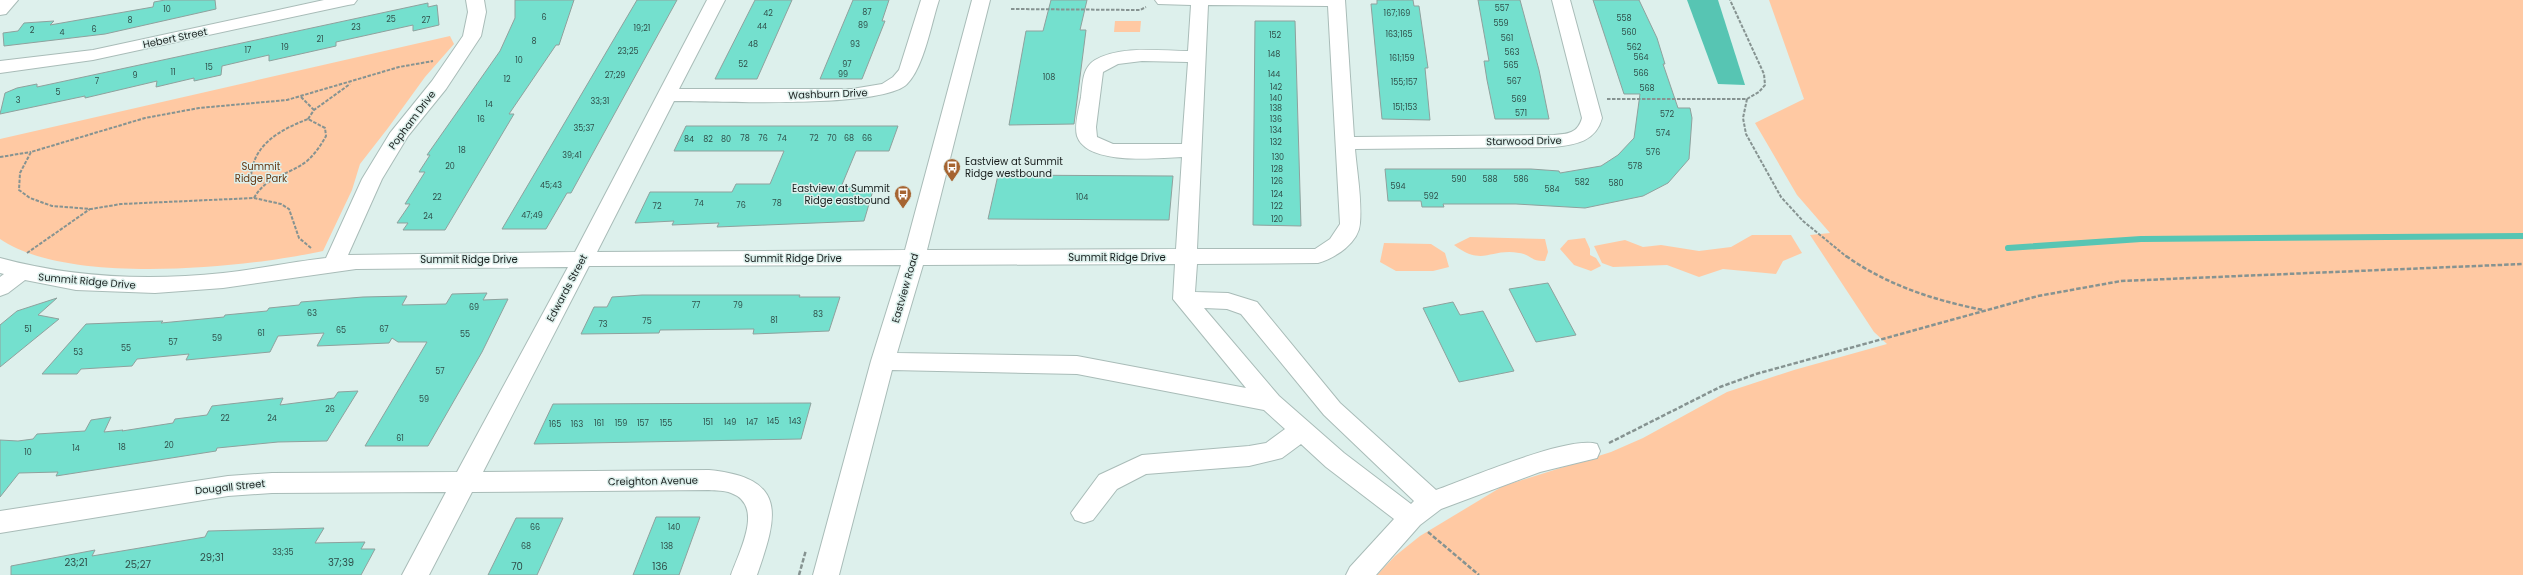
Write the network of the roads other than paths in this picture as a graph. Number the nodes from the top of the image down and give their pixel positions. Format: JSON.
{"nodes":[{"id":1,"x":9,"y":0,"type":"edge"},
{"id":2,"x":348,"y":0,"type":"edge"},
{"id":3,"x":475,"y":0,"type":"edge"},
{"id":4,"x":716,"y":0,"type":"edge"},
{"id":5,"x":930,"y":0,"type":"edge"},
{"id":6,"x":981,"y":0,"type":"edge"},
{"id":7,"x":1561,"y":0,"type":"edge"},
{"id":8,"x":1200,"y":1,"type":"junction"},
{"id":9,"x":1336,"y":1,"type":"edge"},
{"id":10,"x":1156,"y":3,"type":"edge"},
{"id":11,"x":0,"y":10,"type":"edge"},
{"id":12,"x":1197,"y":57,"type":"junction"},
{"id":13,"x":0,"y":67,"type":"edge"},
{"id":14,"x":667,"y":95,"type":"junction"},
{"id":15,"x":1346,"y":143,"type":"junction"},
{"id":16,"x":1192,"y":150,"type":"junction"},
{"id":17,"x":1186,"y":257,"type":"junction"},
{"id":18,"x":583,"y":258,"type":"junction"},
{"id":19,"x":914,"y":258,"type":"junction"},
{"id":20,"x":334,"y":263,"type":"junction"},
{"id":21,"x":0,"y":265,"type":"edge"},
{"id":22,"x":20,"y":274,"type":"junction"},
{"id":23,"x":0,"y":288,"type":"edge"},
{"id":24,"x":1184,"y":299,"type":"junction"},
{"id":25,"x":883,"y":361,"type":"junction"},
{"id":26,"x":1271,"y":402,"type":"junction"},
{"id":27,"x":1302,"y":430,"type":"junction"},
{"id":28,"x":1588,"y":451,"type":"road end"},
{"id":29,"x":462,"y":483,"type":"junction"},
{"id":30,"x":1432,"y":502,"type":"junction"},
{"id":31,"x":1084,"y":513,"type":"dead end"},
{"id":32,"x":1411,"y":518,"type":"junction"},
{"id":33,"x":0,"y":522,"type":"edge"},
{"id":34,"x":415,"y":575,"type":"edge"},
{"id":35,"x":744,"y":575,"type":"edge"},
{"id":36,"x":826,"y":575,"type":"edge"},
{"id":37,"x":1359,"y":575,"type":"edge"}],
"edges":[{"from":1,"to":11,"type":"street"},
{"from":2,"to":13,"type":"street","name":"Hebert Street"},
{"from":3,"to":20,"type":"street","name":"Popham Drive"},
{"from":4,"to":14,"type":"street","name":"Edwards Street"},
{"from":5,"to":14,"type":"street","name":"Washburn Drive"},
{"from":6,"to":19,"type":"street","name":"Eastview Road"},
{"from":7,"to":15,"type":"street","name":"Starwood Drive"},
{"from":8,"to":9,"type":"street"},
{"from":8,"to":10,"type":"street"},
{"from":8,"to":12,"type":"street"},
{"from":9,"to":15,"type":"street","name":"Summit Ridge Drive"},
{"from":12,"to":16,"type":"street"},
{"from":12,"to":16,"type":"street"},
{"from":14,"to":18,"type":"street","name":"Edwards Street"},
{"from":15,"to":17,"type":"street","name":"Summit Ridge Drive"},
{"from":16,"to":17,"type":"street"},
{"from":17,"to":19,"type":"street","name":"Summit Ridge Drive"},
{"from":17,"to":24,"type":"street"},
{"from":18,"to":19,"type":"street","name":"Summit Ridge Drive"},
{"from":18,"to":20,"type":"street","name":"Summit Ridge Drive"},
{"from":18,"to":29,"type":"street","name":"Edwards Street"},
{"from":19,"to":25,"type":"street","name":"Eastview Road"},
{"from":20,"to":22,"type":"street","name":"Summit Ridge Drive"},
{"from":21,"to":22,"type":"street","name":"Summit Ridge Drive"},
{"from":22,"to":23,"type":"street"},
{"from":24,"to":26,"type":"street"},
{"from":24,"to":30,"type":"street"},
{"from":25,"to":26,"type":"street"},
{"from":25,"to":36,"type":"street","name":"Eastview Road"},
{"from":26,"to":27,"type":"street"},
{"from":27,"to":31,"type":"street"},
{"from":27,"to":32,"type":"street"},
{"from":28,"to":30,"type":"street"},
{"from":29,"to":33,"type":"street","name":"Dougall Street"},
{"from":29,"to":34,"type":"street","name":"Edwards Street"},
{"from":29,"to":35,"type":"street","name":"Creighton Avenue"},
{"from":30,"to":32,"type":"street"},
{"from":32,"to":37,"type":"street"}]}
